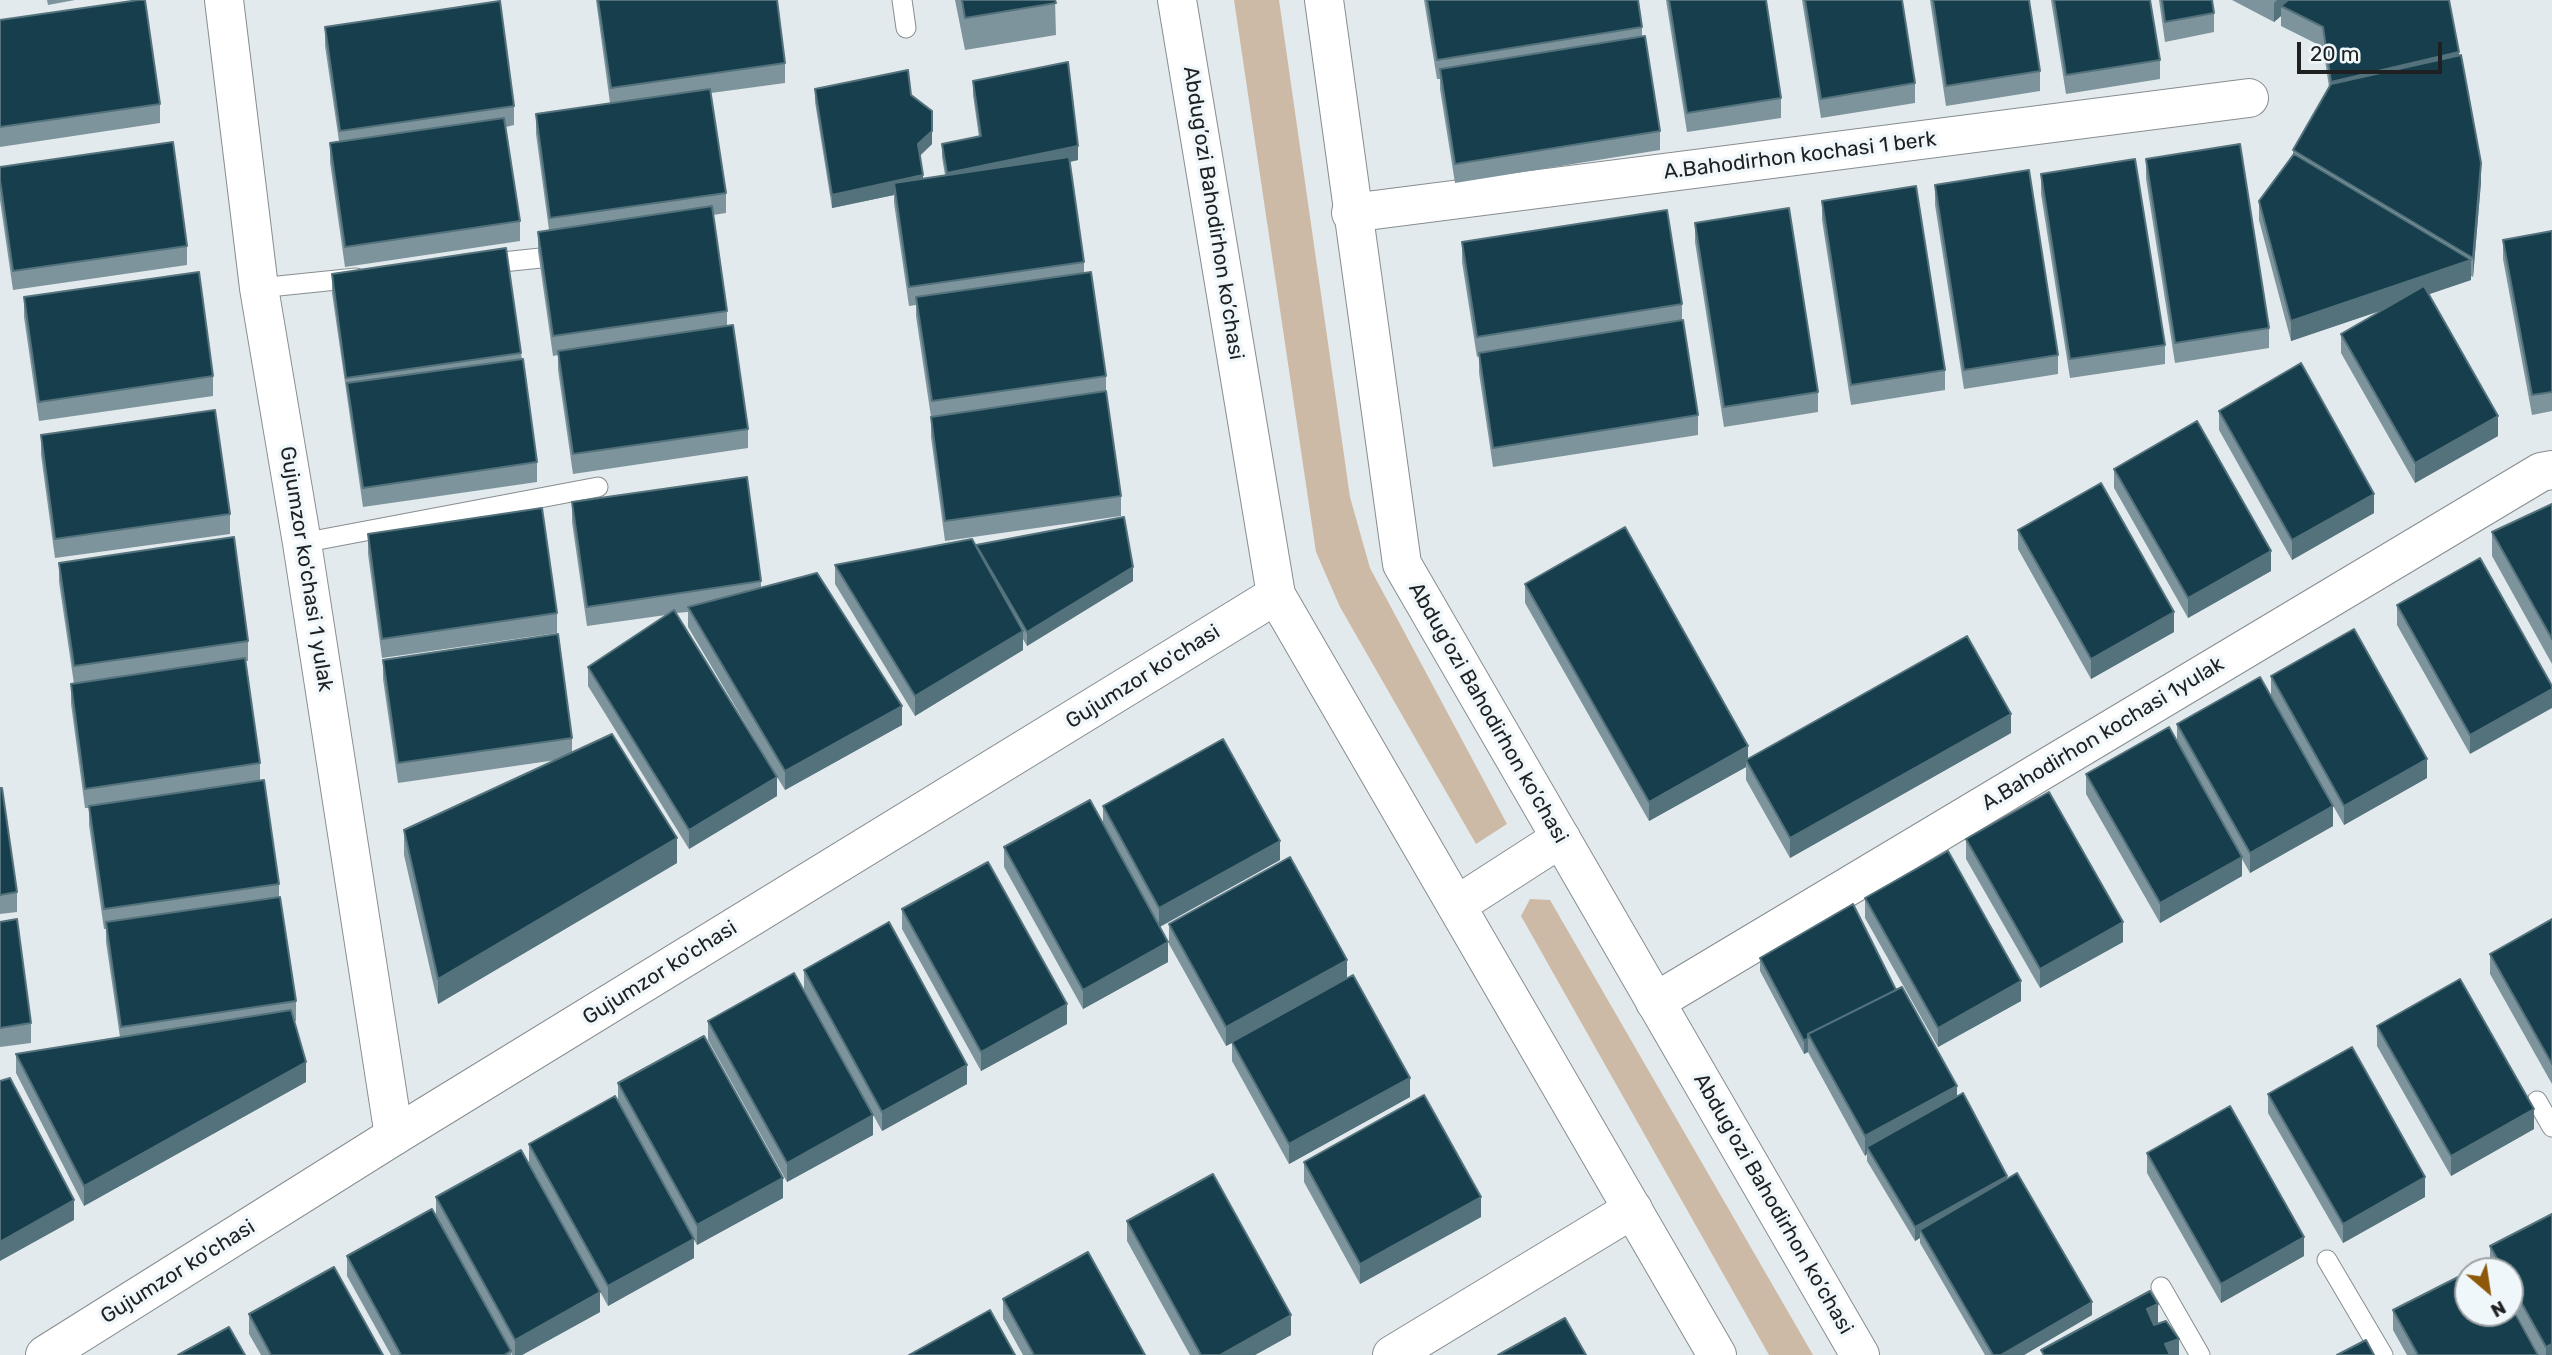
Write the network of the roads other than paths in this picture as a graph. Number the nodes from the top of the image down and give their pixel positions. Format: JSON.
{"nodes":[{"id":1,"x":224,"y":0,"type":"edge"},
{"id":2,"x":902,"y":0,"type":"edge"},
{"id":3,"x":1177,"y":0,"type":"edge"},
{"id":4,"x":1324,"y":0,"type":"edge"},
{"id":5,"x":906,"y":28,"type":"dead end"},
{"id":6,"x":2249,"y":98,"type":"dead end"},
{"id":7,"x":1351,"y":213,"type":"junction"},
{"id":8,"x":560,"y":256,"type":"edge"},
{"id":9,"x":464,"y":266,"type":"edge"},
{"id":10,"x":382,"y":275,"type":"edge"},
{"id":11,"x":259,"y":288,"type":"junction"},
{"id":12,"x":2552,"y":470,"type":"edge"},
{"id":13,"x":598,"y":487,"type":"dead end"},
{"id":14,"x":302,"y":543,"type":"junction"},
{"id":15,"x":1276,"y":595,"type":"junction"},
{"id":16,"x":1561,"y":838,"type":"junction"},
{"id":17,"x":1457,"y":905,"type":"junction"},
{"id":18,"x":1656,"y":1002,"type":"junction"},
{"id":19,"x":2537,"y":1101,"type":"dead end"},
{"id":20,"x":2552,"y":1127,"type":"edge"},
{"id":21,"x":394,"y":1136,"type":"junction"},
{"id":22,"x":1633,"y":1209,"type":"junction"},
{"id":23,"x":2327,"y":1260,"type":"dead end"},
{"id":24,"x":2161,"y":1287,"type":"dead end"},
{"id":25,"x":45,"y":1355,"type":"edge"},
{"id":26,"x":1392,"y":1355,"type":"edge"},
{"id":27,"x":1717,"y":1355,"type":"edge"},
{"id":28,"x":1860,"y":1355,"type":"edge"},
{"id":29,"x":2200,"y":1355,"type":"edge"},
{"id":30,"x":2383,"y":1355,"type":"edge"}],
"edges":[{"from":1,"to":11,"type":"street","name":"Gujumzor ko'chasi 1 yulak"},
{"from":2,"to":5,"type":"lane"},
{"from":3,"to":15,"type":"street","name":"Abdug’ozi Bahodirhon ko’chasi"},
{"from":4,"to":7,"type":"street","name":"Abdug’ozi Bahodirhon ko’chasi"},
{"from":6,"to":7,"type":"street","name":"A.Bahodirhon kochasi 1 berk"},
{"from":7,"to":16,"type":"street","name":"Abdug’ozi Bahodirhon ko’chasi"},
{"from":8,"to":9,"type":"lane"},
{"from":10,"to":11,"type":"lane"},
{"from":11,"to":14,"type":"street","name":"Gujumzor ko'chasi 1 yulak"},
{"from":12,"to":18,"type":"street","name":"A.Bahodirhon kochasi 1yulak"},
{"from":13,"to":14,"type":"lane"},
{"from":14,"to":21,"type":"street","name":"Gujumzor ko'chasi 1 yulak"},
{"from":15,"to":17,"type":"street","name":"Abdug’ozi Bahodirhon ko’chasi"},
{"from":15,"to":21,"type":"street","name":"Gujumzor ko'chasi"},
{"from":16,"to":17,"type":"street"},
{"from":16,"to":18,"type":"street","name":"Abdug’ozi Bahodirhon ko’chasi"},
{"from":17,"to":22,"type":"street","name":"Abdug’ozi Bahodirhon ko’chasi"},
{"from":18,"to":28,"type":"street","name":"Abdug’ozi Bahodirhon ko’chasi"},
{"from":19,"to":20,"type":"lane"},
{"from":21,"to":25,"type":"street","name":"Gujumzor ko'chasi"},
{"from":22,"to":26,"type":"street"},
{"from":22,"to":27,"type":"street","name":"Abdug’ozi Bahodirhon ko’chasi"},
{"from":23,"to":30,"type":"lane"},
{"from":24,"to":29,"type":"lane"}]}
